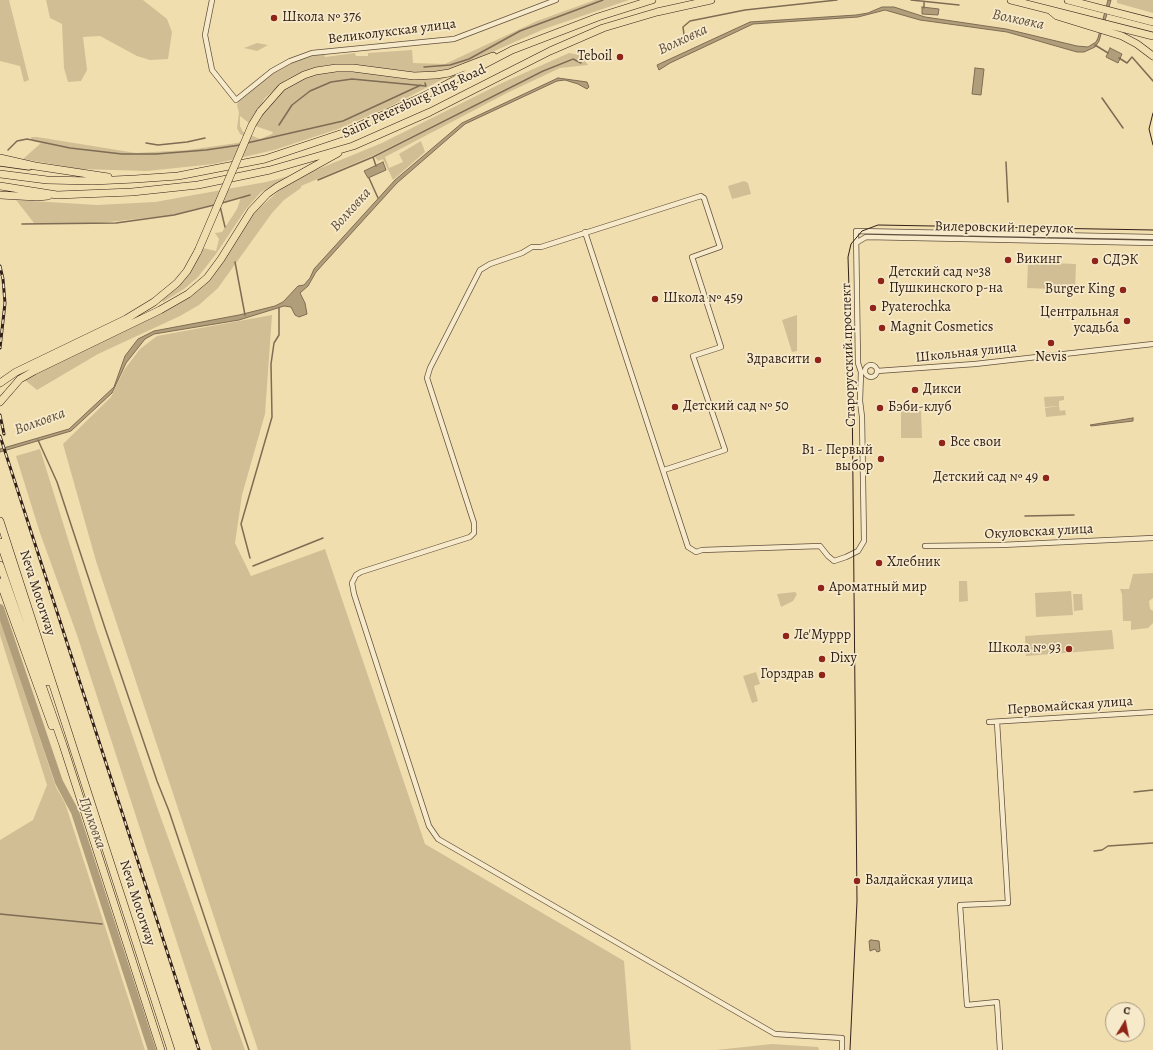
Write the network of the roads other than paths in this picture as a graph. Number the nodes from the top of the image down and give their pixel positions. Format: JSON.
{"nodes":[{"id":1,"x":212,"y":0,"type":"edge"},
{"id":2,"x":556,"y":0,"type":"edge"},
{"id":3,"x":652,"y":0,"type":"edge"},
{"id":4,"x":711,"y":0,"type":"edge"},
{"id":5,"x":1011,"y":0,"type":"edge"},
{"id":6,"x":1068,"y":0,"type":"edge"},
{"id":7,"x":1151,"y":21,"type":"edge"},
{"id":8,"x":1110,"y":28,"type":"junction"},
{"id":9,"x":1153,"y":36,"type":"edge"},
{"id":10,"x":512,"y":50,"type":"junction"},
{"id":11,"x":1153,"y":56,"type":"edge"},
{"id":12,"x":342,"y":150,"type":"junction"},
{"id":13,"x":0,"y":158,"type":"edge"},
{"id":14,"x":0,"y":163,"type":"edge"},
{"id":15,"x":22,"y":165,"type":"junction"},
{"id":16,"x":0,"y":174,"type":"edge"},
{"id":17,"x":135,"y":179,"type":"junction"},
{"id":18,"x":0,"y":186,"type":"edge"},
{"id":19,"x":11,"y":192,"type":"junction"},
{"id":20,"x":0,"y":194,"type":"edge"},
{"id":21,"x":856,"y":231,"type":"joint"},
{"id":22,"x":585,"y":232,"type":"junction"},
{"id":23,"x":1153,"y":237,"type":"edge"},
{"id":24,"x":856,"y":243,"type":"junction"},
{"id":25,"x":1153,"y":243,"type":"edge"},
{"id":26,"x":1153,"y":344,"type":"edge"},
{"id":27,"x":877,"y":370,"type":"junction"},
{"id":28,"x":863,"y":371,"type":"junction"},
{"id":29,"x":0,"y":383,"type":"edge"},
{"id":30,"x":0,"y":402,"type":"edge"},
{"id":31,"x":664,"y":470,"type":"junction"},
{"id":32,"x":0,"y":521,"type":"edge"},
{"id":33,"x":1153,"y":538,"type":"edge"},
{"id":34,"x":0,"y":542,"type":"edge"},
{"id":35,"x":925,"y":546,"type":"dead end"},
{"id":36,"x":0,"y":565,"type":"edge"},
{"id":37,"x":0,"y":582,"type":"edge"},
{"id":38,"x":1153,"y":712,"type":"edge"},
{"id":39,"x":989,"y":722,"type":"dead end"},
{"id":40,"x":997,"y":722,"type":"junction"},
{"id":41,"x":71,"y":741,"type":"junction"},
{"id":42,"x":87,"y":820,"type":"junction"},
{"id":43,"x":161,"y":1050,"type":"edge"},
{"id":44,"x":171,"y":1050,"type":"edge"},
{"id":45,"x":842,"y":1050,"type":"edge"},
{"id":46,"x":1000,"y":1050,"type":"edge"}],
"edges":[{"from":1,"to":2,"type":"street","name":"Великолукская улица"},
{"from":3,"to":10,"type":"highway","name":"Saint Petersburg Ring Road"},
{"from":4,"to":12,"type":"highway","name":"Saint Petersburg Ring Road"},
{"from":5,"to":8,"type":"highway"},
{"from":6,"to":7,"type":"highway"},
{"from":8,"to":9,"type":"highway"},
{"from":8,"to":11,"type":"highway"},
{"from":10,"to":17,"type":"highway","name":"Saint Petersburg Ring Road"},
{"from":10,"to":29,"type":"highway","bridge":true},
{"from":12,"to":19,"type":"highway","name":"Saint Petersburg Ring Road"},
{"from":12,"to":30,"type":"highway"},
{"from":13,"to":15,"type":"highway"},
{"from":14,"to":15,"type":"main road"},
{"from":15,"to":17,"type":"highway"},
{"from":16,"to":17,"type":"highway","name":"Saint Petersburg Ring Road"},
{"from":18,"to":19,"type":"highway"},
{"from":19,"to":20,"type":"highway"},
{"from":21,"to":23,"type":"street","name":"Вилеровский переулок"},
{"from":21,"to":24,"type":"street","name":"Старорусский проспект"},
{"from":22,"to":31,"type":"street"},
{"from":22,"to":31,"type":"street"},
{"from":22,"to":45,"type":"street"},
{"from":24,"to":25,"type":"street","name":"Вилеровский переулок"},
{"from":24,"to":28,"type":"street","name":"Старорусский проспект"},
{"from":26,"to":27,"type":"street","name":"Школьная улица"},
{"from":27,"to":28,"type":"street","name":"Школьная улица"},
{"from":27,"to":28,"type":"street","name":"Школьная улица"},
{"from":28,"to":31,"type":"street","name":"Старорусский проспект"},
{"from":32,"to":41,"type":"highway","name":"Neva Motorway"},
{"from":33,"to":35,"type":"street","name":"Окуловская улица"},
{"from":34,"to":41,"type":"highway","name":"Neva Motorway"},
{"from":36,"to":42,"type":"highway","name":"Neva Motorway"},
{"from":37,"to":42,"type":"highway","name":"Neva Motorway"},
{"from":38,"to":40,"type":"street","name":"Первомайская улица"},
{"from":39,"to":40,"type":"street","name":"Первомайская улица"},
{"from":40,"to":46,"type":"street"},
{"from":41,"to":44,"type":"highway","name":"Neva Motorway"},
{"from":42,"to":43,"type":"highway","name":"Neva Motorway"}]}
